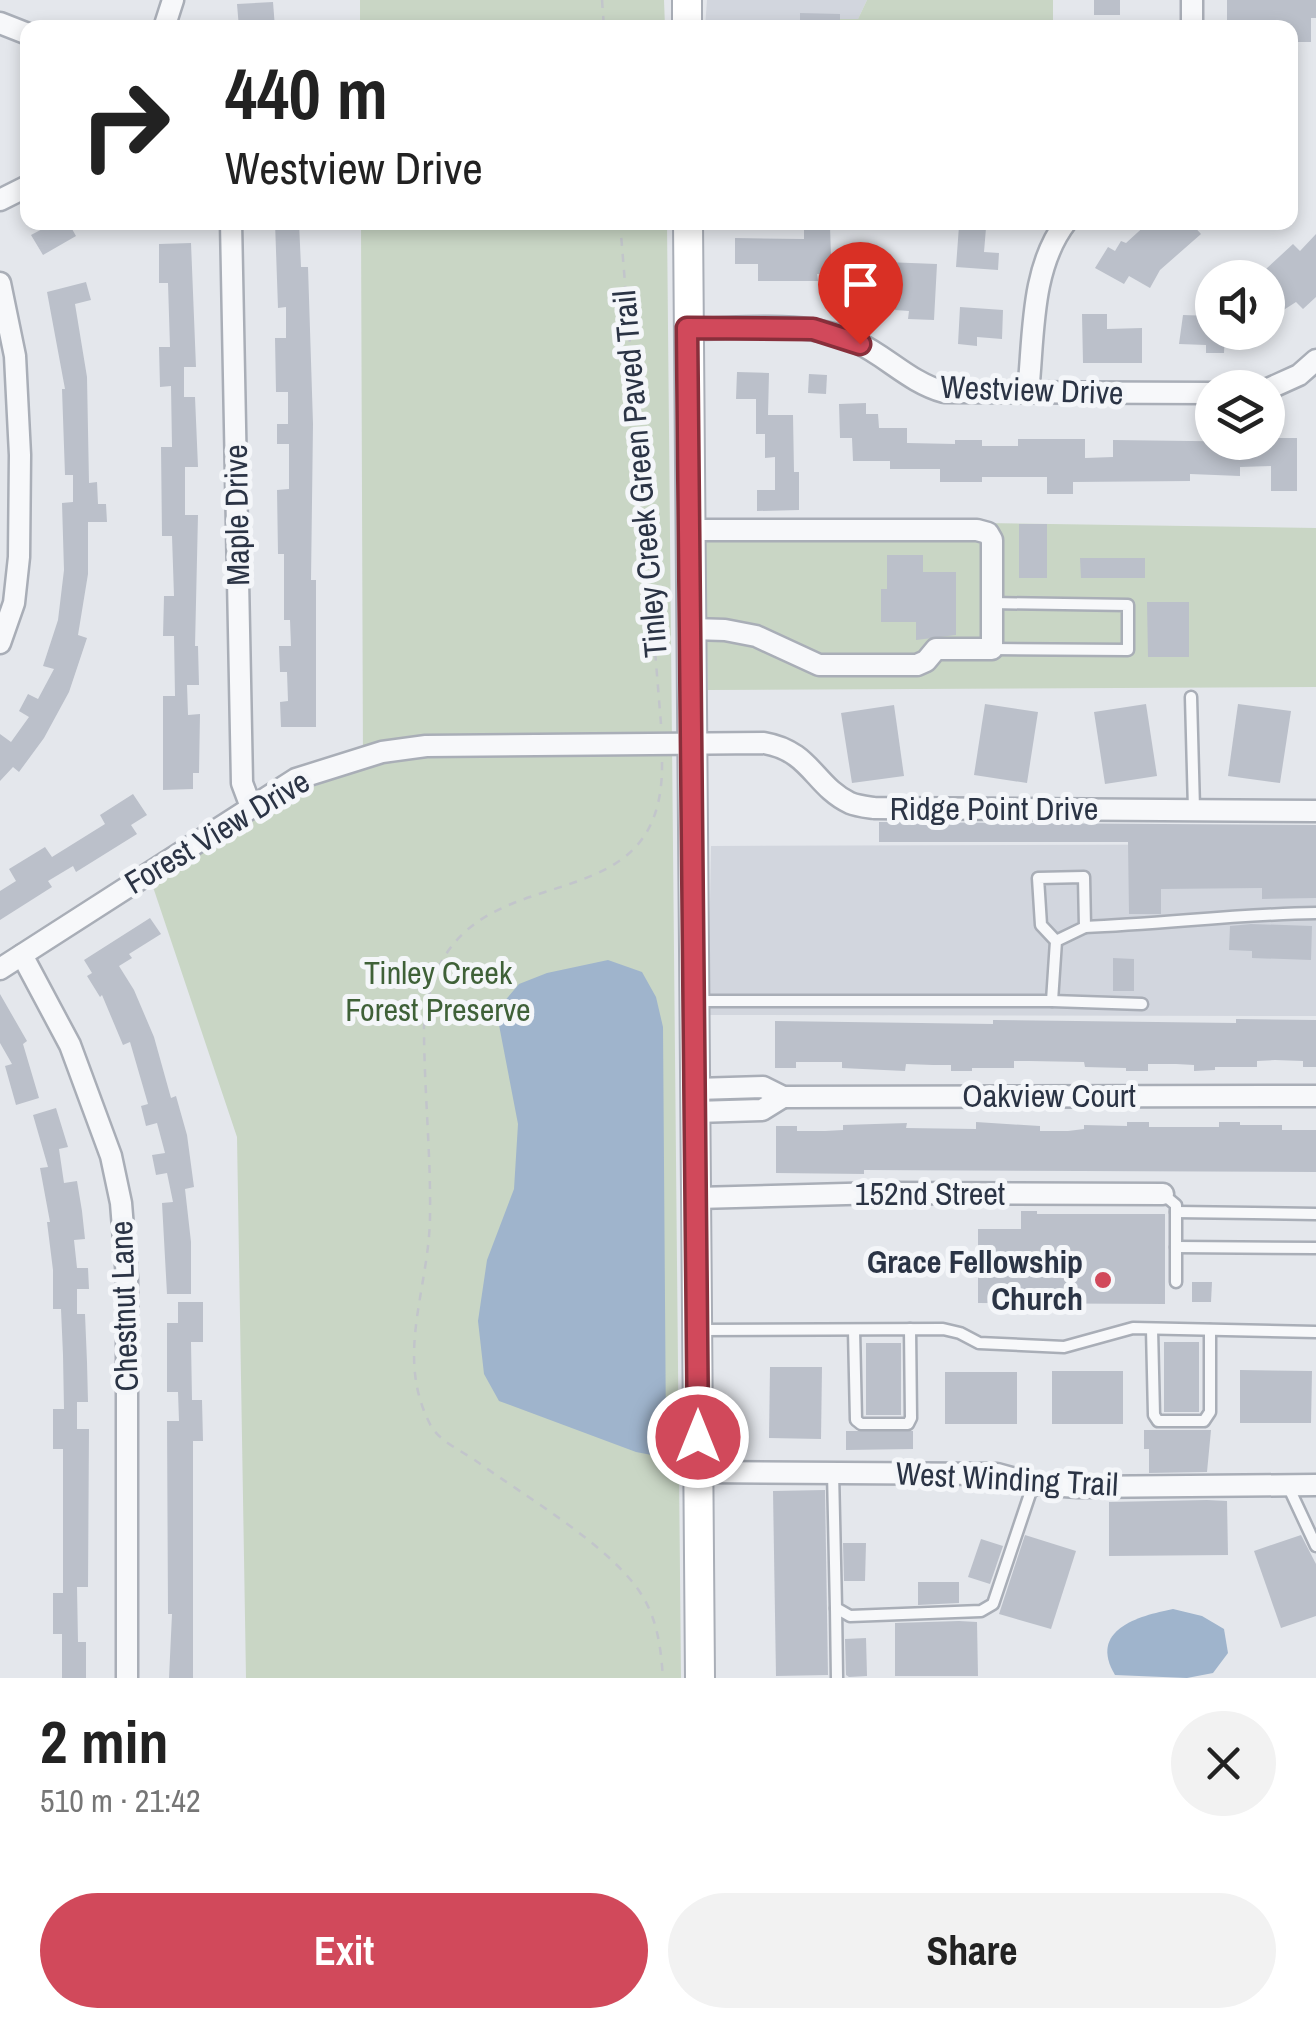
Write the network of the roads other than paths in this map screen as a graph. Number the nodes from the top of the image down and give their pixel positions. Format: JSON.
{"nodes":[{"id":1,"x":231,"y":230,"type":"edge"},
{"id":2,"x":688,"y":230,"type":"edge"},
{"id":3,"x":1061,"y":230,"type":"edge"},
{"id":4,"x":0,"y":283,"type":"edge"},
{"id":5,"x":687,"y":328,"type":"junction"},
{"id":6,"x":1316,"y":360,"type":"edge"},
{"id":7,"x":1285,"y":381,"type":"edge"},
{"id":8,"x":1028,"y":393,"type":"junction"},
{"id":9,"x":1195,"y":393,"type":"edge"},
{"id":10,"x":691,"y":530,"type":"junction"},
{"id":11,"x":992,"y":602,"type":"junction"},
{"id":12,"x":692,"y":629,"type":"junction"},
{"id":13,"x":0,"y":643,"type":"edge"},
{"id":14,"x":992,"y":650,"type":"junction"},
{"id":15,"x":1192,"y":697,"type":"dead end"},
{"id":16,"x":693,"y":746,"type":"junction"},
{"id":17,"x":250,"y":807,"type":"junction"},
{"id":18,"x":1194,"y":810,"type":"junction"},
{"id":19,"x":1316,"y":811,"type":"edge"},
{"id":20,"x":1316,"y":913,"type":"edge"},
{"id":21,"x":1086,"y":927,"type":"junction"},
{"id":22,"x":1056,"y":941,"type":"junction"},
{"id":23,"x":22,"y":955,"type":"junction"},
{"id":24,"x":0,"y":969,"type":"edge"},
{"id":25,"x":695,"y":1001,"type":"junction"},
{"id":26,"x":1052,"y":1001,"type":"junction"},
{"id":27,"x":1142,"y":1004,"type":"dead end"},
{"id":28,"x":1316,"y":1096,"type":"edge"},
{"id":29,"x":696,"y":1100,"type":"junction"},
{"id":30,"x":1163,"y":1194,"type":"joint"},
{"id":31,"x":696,"y":1198,"type":"junction"},
{"id":32,"x":1176,"y":1212,"type":"junction"},
{"id":33,"x":1316,"y":1214,"type":"edge"},
{"id":34,"x":1176,"y":1247,"type":"junction"},
{"id":35,"x":1316,"y":1248,"type":"edge"},
{"id":36,"x":1176,"y":1282,"type":"dead end"},
{"id":37,"x":910,"y":1329,"type":"junction"},
{"id":38,"x":1152,"y":1329,"type":"junction"},
{"id":39,"x":698,"y":1330,"type":"junction"},
{"id":40,"x":854,"y":1330,"type":"junction"},
{"id":41,"x":1210,"y":1330,"type":"junction"},
{"id":42,"x":1316,"y":1332,"type":"edge"},
{"id":43,"x":833,"y":1471,"type":"junction"},
{"id":44,"x":698,"y":1472,"type":"junction"},
{"id":45,"x":1033,"y":1484,"type":"junction"},
{"id":46,"x":1316,"y":1484,"type":"edge"},
{"id":47,"x":1287,"y":1485,"type":"junction"},
{"id":48,"x":1316,"y":1546,"type":"edge"},
{"id":49,"x":836,"y":1608,"type":"junction"},
{"id":50,"x":128,"y":1678,"type":"edge"},
{"id":51,"x":700,"y":1678,"type":"edge"},
{"id":52,"x":836,"y":1678,"type":"edge"}],
"edges":[{"from":1,"to":17,"type":"street","name":"Maple Drive"},
{"from":2,"to":5,"type":"street"},
{"from":3,"to":8,"type":"street"},
{"from":4,"to":13,"type":"street"},
{"from":5,"to":8,"type":"street","name":"Westview Drive"},
{"from":5,"to":10,"type":"street"},
{"from":6,"to":7,"type":"street"},
{"from":8,"to":9,"type":"street","name":"Westview Drive"},
{"from":10,"to":11,"type":"street"},
{"from":10,"to":12,"type":"street"},
{"from":11,"to":14,"type":"street"},
{"from":11,"to":14,"type":"lane"},
{"from":12,"to":14,"type":"street"},
{"from":12,"to":16,"type":"street"},
{"from":15,"to":18,"type":"lane"},
{"from":16,"to":17,"type":"street","name":"Forest View Drive"},
{"from":16,"to":18,"type":"street","name":"Ridge Point Drive"},
{"from":16,"to":25,"type":"street"},
{"from":17,"to":23,"type":"street","name":"Forest View Drive"},
{"from":18,"to":19,"type":"street","name":"Ridge Point Drive"},
{"from":20,"to":21,"type":"lane"},
{"from":21,"to":22,"type":"lane"},
{"from":21,"to":22,"type":"lane"},
{"from":22,"to":26,"type":"lane"},
{"from":23,"to":24,"type":"street","name":"Forest View Drive"},
{"from":23,"to":50,"type":"street","name":"Chestnut Lane"},
{"from":25,"to":26,"type":"lane"},
{"from":25,"to":29,"type":"street"},
{"from":26,"to":27,"type":"lane"},
{"from":28,"to":29,"type":"street","name":"Oakview Court"},
{"from":29,"to":31,"type":"street"},
{"from":30,"to":31,"type":"street","name":"152nd Street"},
{"from":30,"to":32,"type":"lane"},
{"from":31,"to":39,"type":"street"},
{"from":32,"to":33,"type":"lane"},
{"from":32,"to":34,"type":"lane"},
{"from":34,"to":35,"type":"lane"},
{"from":34,"to":36,"type":"lane"},
{"from":37,"to":38,"type":"lane"},
{"from":37,"to":40,"type":"lane"},
{"from":37,"to":40,"type":"lane"},
{"from":38,"to":41,"type":"lane"},
{"from":38,"to":41,"type":"lane"},
{"from":39,"to":40,"type":"lane"},
{"from":39,"to":44,"type":"street"},
{"from":41,"to":42,"type":"lane"},
{"from":43,"to":44,"type":"street","name":"West Winding Trail"},
{"from":43,"to":45,"type":"street","name":"West Winding Trail"},
{"from":43,"to":49,"type":"lane"},
{"from":44,"to":51,"type":"street"},
{"from":45,"to":47,"type":"street","name":"West Winding Trail"},
{"from":45,"to":49,"type":"lane"},
{"from":46,"to":47,"type":"street","name":"West Winding Trail"},
{"from":47,"to":48,"type":"lane"},
{"from":49,"to":52,"type":"lane"}]}
